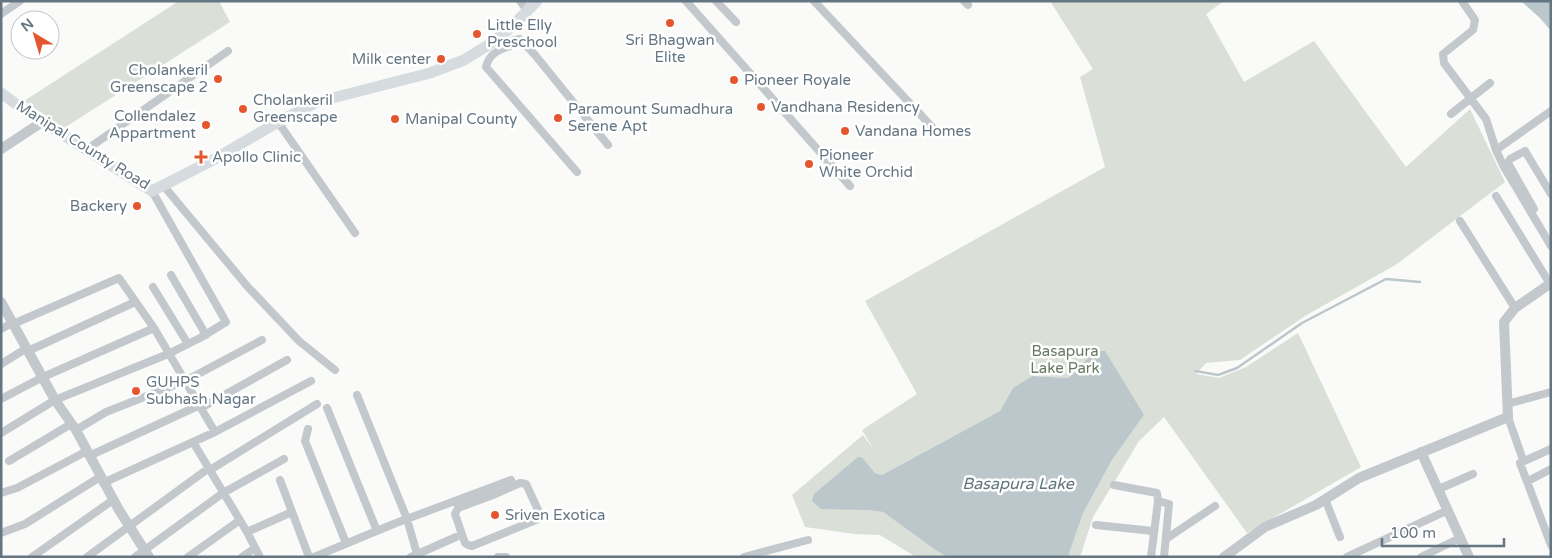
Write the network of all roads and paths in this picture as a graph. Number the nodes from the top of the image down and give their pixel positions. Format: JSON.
{"nodes":[{"id":1,"x":20,"y":1,"type":"edge"},
{"id":2,"x":537,"y":1,"type":"edge"},
{"id":3,"x":686,"y":1,"type":"edge"},
{"id":4,"x":716,"y":1,"type":"edge"},
{"id":5,"x":814,"y":1,"type":"edge"},
{"id":6,"x":1462,"y":1,"type":"edge"},
{"id":7,"x":524,"y":6,"type":"edge"},
{"id":8,"x":1,"y":14,"type":"edge"},
{"id":9,"x":736,"y":22,"type":"dead end"},
{"id":10,"x":501,"y":35,"type":"junction"},
{"id":11,"x":510,"y":46,"type":"junction"},
{"id":12,"x":228,"y":51,"type":"dead end"},
{"id":13,"x":1490,"y":83,"type":"dead end"},
{"id":14,"x":1,"y":93,"type":"edge"},
{"id":15,"x":1471,"y":98,"type":"junction"},
{"id":16,"x":1551,"y":111,"type":"edge"},
{"id":17,"x":1451,"y":114,"type":"dead end"},
{"id":18,"x":42,"y":122,"type":"junction"},
{"id":19,"x":278,"y":122,"type":"junction"},
{"id":20,"x":933,"y":128,"type":"dead end"},
{"id":21,"x":608,"y":145,"type":"dead end"},
{"id":22,"x":1,"y":149,"type":"edge"},
{"id":23,"x":86,"y":150,"type":"junction"},
{"id":24,"x":1496,"y":150,"type":"junction"},
{"id":25,"x":577,"y":172,"type":"dead end"},
{"id":26,"x":164,"y":185,"type":"junction"},
{"id":27,"x":850,"y":186,"type":"dead end"},
{"id":28,"x":152,"y":191,"type":"junction"},
{"id":29,"x":1551,"y":194,"type":"edge"},
{"id":30,"x":1496,"y":196,"type":"dead end"},
{"id":31,"x":1460,"y":221,"type":"dead end"},
{"id":32,"x":355,"y":233,"type":"dead end"},
{"id":33,"x":1551,"y":237,"type":"edge"},
{"id":34,"x":1551,"y":246,"type":"edge"},
{"id":35,"x":171,"y":275,"type":"dead end"},
{"id":36,"x":1550,"y":284,"type":"edge"},
{"id":37,"x":153,"y":287,"type":"dead end"},
{"id":38,"x":1,"y":302,"type":"edge"},
{"id":39,"x":135,"y":302,"type":"junction"},
{"id":40,"x":1515,"y":308,"type":"junction"},
{"id":41,"x":12,"y":323,"type":"junction"},
{"id":42,"x":154,"y":328,"type":"junction"},
{"id":43,"x":1,"y":329,"type":"edge"},
{"id":44,"x":206,"y":335,"type":"junction"},
{"id":45,"x":262,"y":340,"type":"dead end"},
{"id":46,"x":188,"y":344,"type":"junction"},
{"id":47,"x":28,"y":350,"type":"junction"},
{"id":48,"x":168,"y":354,"type":"junction"},
{"id":49,"x":287,"y":360,"type":"dead end"},
{"id":50,"x":1,"y":364,"type":"edge"},
{"id":51,"x":335,"y":370,"type":"dead end"},
{"id":52,"x":43,"y":377,"type":"junction"},
{"id":53,"x":185,"y":381,"type":"junction"},
{"id":54,"x":311,"y":381,"type":"dead end"},
{"id":55,"x":1551,"y":392,"type":"edge"},
{"id":56,"x":357,"y":396,"type":"dead end"},
{"id":57,"x":1,"y":399,"type":"edge"},
{"id":58,"x":55,"y":400,"type":"junction"},
{"id":59,"x":317,"y":404,"type":"dead end"},
{"id":60,"x":1507,"y":404,"type":"junction"},
{"id":61,"x":201,"y":406,"type":"junction"},
{"id":62,"x":327,"y":408,"type":"dead end"},
{"id":63,"x":1508,"y":417,"type":"junction"},
{"id":64,"x":74,"y":427,"type":"junction"},
{"id":65,"x":308,"y":429,"type":"dead end"},
{"id":66,"x":215,"y":432,"type":"junction"},
{"id":67,"x":1,"y":433,"type":"edge"},
{"id":68,"x":193,"y":442,"type":"junction"},
{"id":69,"x":1551,"y":449,"type":"edge"},
{"id":70,"x":1422,"y":452,"type":"junction"},
{"id":71,"x":88,"y":454,"type":"junction"},
{"id":72,"x":284,"y":459,"type":"dead end"},
{"id":73,"x":1523,"y":460,"type":"junction"},
{"id":74,"x":9,"y":461,"type":"dead end"},
{"id":75,"x":209,"y":469,"type":"junction"},
{"id":76,"x":1551,"y":469,"type":"edge"},
{"id":77,"x":1473,"y":474,"type":"dead end"},
{"id":78,"x":101,"y":480,"type":"junction"},
{"id":79,"x":280,"y":480,"type":"dead end"},
{"id":80,"x":510,"y":480,"type":"dead end"},
{"id":81,"x":1528,"y":481,"type":"junction"},
{"id":82,"x":1114,"y":486,"type":"dead end"},
{"id":83,"x":1439,"y":489,"type":"junction"},
{"id":84,"x":491,"y":491,"type":"junction"},
{"id":85,"x":1,"y":493,"type":"edge"},
{"id":86,"x":223,"y":493,"type":"junction"},
{"id":87,"x":473,"y":498,"type":"junction"},
{"id":88,"x":1325,"y":499,"type":"junction"},
{"id":89,"x":113,"y":500,"type":"junction"},
{"id":90,"x":1158,"y":500,"type":"junction"},
{"id":91,"x":1215,"y":506,"type":"dead end"},
{"id":92,"x":1448,"y":510,"type":"junction"},
{"id":93,"x":292,"y":512,"type":"junction"},
{"id":94,"x":406,"y":519,"type":"junction"},
{"id":95,"x":240,"y":520,"type":"junction"},
{"id":96,"x":1096,"y":525,"type":"dead end"},
{"id":97,"x":129,"y":526,"type":"junction"},
{"id":98,"x":377,"y":530,"type":"junction"},
{"id":99,"x":1153,"y":531,"type":"junction"},
{"id":100,"x":247,"y":532,"type":"junction"},
{"id":101,"x":1,"y":533,"type":"edge"},
{"id":102,"x":456,"y":537,"type":"dead end"},
{"id":103,"x":1340,"y":538,"type":"dead end"},
{"id":104,"x":1460,"y":538,"type":"junction"},
{"id":105,"x":1166,"y":539,"type":"junction"},
{"id":106,"x":808,"y":540,"type":"dead end"},
{"id":107,"x":346,"y":543,"type":"junction"},
{"id":108,"x":1551,"y":545,"type":"edge"},
{"id":109,"x":255,"y":548,"type":"junction"},
{"id":110,"x":147,"y":553,"type":"edge"},
{"id":111,"x":414,"y":555,"type":"edge"},
{"id":112,"x":35,"y":556,"type":"edge"},
{"id":113,"x":1225,"y":556,"type":"edge"},
{"id":114,"x":87,"y":557,"type":"edge"},
{"id":115,"x":135,"y":557,"type":"edge"},
{"id":116,"x":188,"y":557,"type":"edge"},
{"id":117,"x":242,"y":557,"type":"edge"},
{"id":118,"x":260,"y":557,"type":"edge"},
{"id":119,"x":309,"y":557,"type":"edge"},
{"id":120,"x":314,"y":557,"type":"edge"},
{"id":121,"x":498,"y":557,"type":"edge"},
{"id":122,"x":506,"y":557,"type":"edge"},
{"id":123,"x":744,"y":557,"type":"edge"},
{"id":124,"x":1151,"y":557,"type":"edge"},
{"id":125,"x":1164,"y":557,"type":"edge"},
{"id":126,"x":1347,"y":557,"type":"edge"},
{"id":127,"x":1421,"y":557,"type":"edge"},
{"id":128,"x":1469,"y":557,"type":"edge"}],
"edges":[{"from":1,"to":8,"type":"street"},
{"from":2,"to":7,"type":"main road","name":"Manipal County Road"},
{"from":3,"to":27,"type":"street"},
{"from":4,"to":9,"type":"street"},
{"from":5,"to":20,"type":"street"},
{"from":6,"to":15,"type":"street"},
{"from":7,"to":10,"type":"main road","name":"Manipal County Road"},
{"from":10,"to":11,"type":"street"},
{"from":10,"to":19,"type":"main road","name":"Manipal County Road"},
{"from":11,"to":21,"type":"street"},
{"from":11,"to":25,"type":"street"},
{"from":12,"to":23,"type":"street"},
{"from":13,"to":15,"type":"street"},
{"from":14,"to":18,"type":"main road","name":"Manipal County Road"},
{"from":15,"to":17,"type":"street"},
{"from":15,"to":24,"type":"street"},
{"from":16,"to":24,"type":"street"},
{"from":18,"to":22,"type":"street"},
{"from":18,"to":23,"type":"main road","name":"Manipal County Road"},
{"from":19,"to":26,"type":"main road","name":"Manipal County Road"},
{"from":19,"to":32,"type":"street"},
{"from":23,"to":28,"type":"main road","name":"Manipal County Road"},
{"from":24,"to":34,"type":"street"},
{"from":26,"to":28,"type":"main road","name":"Manipal County Road"},
{"from":26,"to":51,"type":"street"},
{"from":28,"to":44,"type":"street"},
{"from":29,"to":33,"type":"street"},
{"from":30,"to":36,"type":"street"},
{"from":31,"to":40,"type":"street"},
{"from":35,"to":44,"type":"street"},
{"from":36,"to":40,"type":"street"},
{"from":37,"to":46,"type":"street"},
{"from":38,"to":41,"type":"street"},
{"from":39,"to":41,"type":"street"},
{"from":39,"to":42,"type":"street"},
{"from":39,"to":47,"type":"street"},
{"from":40,"to":60,"type":"street"},
{"from":41,"to":43,"type":"street"},
{"from":41,"to":47,"type":"street"},
{"from":42,"to":48,"type":"street"},
{"from":42,"to":52,"type":"street"},
{"from":44,"to":46,"type":"street"},
{"from":45,"to":53,"type":"street"},
{"from":46,"to":48,"type":"street"},
{"from":47,"to":50,"type":"street"},
{"from":47,"to":52,"type":"street"},
{"from":48,"to":53,"type":"street"},
{"from":48,"to":58,"type":"street"},
{"from":49,"to":61,"type":"street"},
{"from":52,"to":57,"type":"street"},
{"from":52,"to":58,"type":"street"},
{"from":53,"to":61,"type":"street"},
{"from":53,"to":64,"type":"street"},
{"from":54,"to":66,"type":"street"},
{"from":55,"to":60,"type":"street"},
{"from":56,"to":94,"type":"street"},
{"from":58,"to":64,"type":"street"},
{"from":58,"to":67,"type":"street"},
{"from":59,"to":75,"type":"street"},
{"from":60,"to":63,"type":"street"},
{"from":61,"to":66,"type":"street"},
{"from":61,"to":71,"type":"street"},
{"from":62,"to":98,"type":"street"},
{"from":63,"to":70,"type":"street"},
{"from":63,"to":73,"type":"street"},
{"from":64,"to":71,"type":"street"},
{"from":64,"to":74,"type":"street"},
{"from":65,"to":107,"type":"street"},
{"from":66,"to":68,"type":"street"},
{"from":68,"to":75,"type":"street"},
{"from":68,"to":78,"type":"street"},
{"from":69,"to":73,"type":"street"},
{"from":70,"to":83,"type":"street"},
{"from":70,"to":88,"type":"street"},
{"from":71,"to":78,"type":"street"},
{"from":71,"to":85,"type":"street"},
{"from":72,"to":86,"type":"street"},
{"from":73,"to":81,"type":"street"},
{"from":75,"to":86,"type":"street"},
{"from":75,"to":97,"type":"street"},
{"from":76,"to":81,"type":"street"},
{"from":77,"to":83,"type":"street"},
{"from":78,"to":89,"type":"street"},
{"from":78,"to":101,"type":"street"},
{"from":79,"to":93,"type":"street"},
{"from":80,"to":84,"type":"street"},
{"from":81,"to":108,"type":"street"},
{"from":82,"to":90,"type":"street"},
{"from":83,"to":92,"type":"street"},
{"from":84,"to":87,"type":"street"},
{"from":84,"to":87,"type":"street"},
{"from":86,"to":95,"type":"street"},
{"from":86,"to":110,"type":"street"},
{"from":87,"to":94,"type":"street"},
{"from":88,"to":103,"type":"street"},
{"from":88,"to":113,"type":"street"},
{"from":89,"to":97,"type":"street"},
{"from":89,"to":112,"type":"street"},
{"from":90,"to":99,"type":"street"},
{"from":90,"to":105,"type":"street"},
{"from":91,"to":105,"type":"street"},
{"from":92,"to":104,"type":"street"},
{"from":92,"to":126,"type":"street"},
{"from":93,"to":100,"type":"street"},
{"from":93,"to":119,"type":"street"},
{"from":94,"to":98,"type":"street"},
{"from":94,"to":111,"type":"street"},
{"from":95,"to":100,"type":"street"},
{"from":95,"to":116,"type":"street"},
{"from":96,"to":99,"type":"street"},
{"from":97,"to":110,"type":"street"},
{"from":97,"to":114,"type":"street"},
{"from":98,"to":107,"type":"street"},
{"from":99,"to":124,"type":"street"},
{"from":100,"to":109,"type":"street"},
{"from":102,"to":111,"type":"street"},
{"from":104,"to":127,"type":"street"},
{"from":104,"to":128,"type":"street"},
{"from":105,"to":125,"type":"street"},
{"from":106,"to":123,"type":"street"},
{"from":107,"to":120,"type":"street"},
{"from":109,"to":117,"type":"street"},
{"from":109,"to":118,"type":"street"},
{"from":110,"to":115,"type":"street"},
{"from":121,"to":122,"type":"street"}]}
